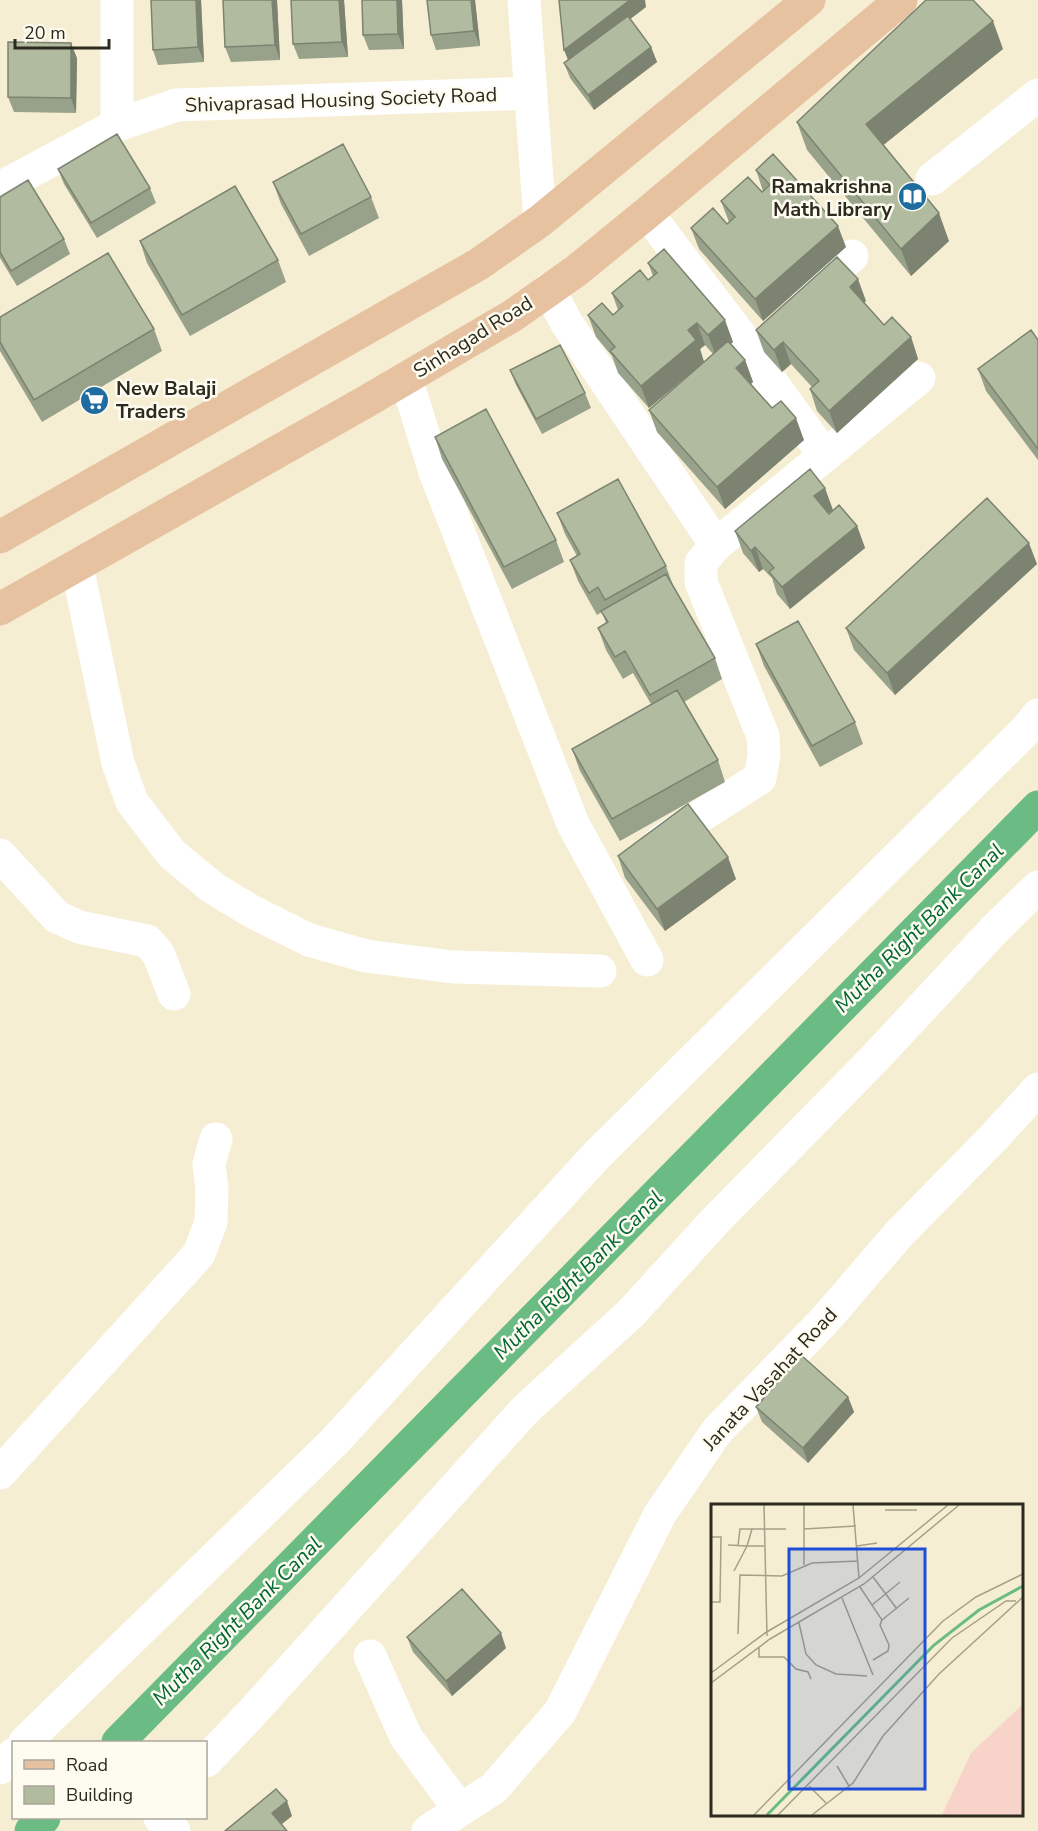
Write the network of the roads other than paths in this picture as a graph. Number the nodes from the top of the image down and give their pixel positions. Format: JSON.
{"nodes":[{"id":1,"x":117,"y":0,"type":"edge"},
{"id":2,"x":524,"y":0,"type":"edge"},
{"id":3,"x":809,"y":0,"type":"edge"},
{"id":4,"x":901,"y":0,"type":"edge"},
{"id":5,"x":531,"y":93,"type":"junction"},
{"id":6,"x":1038,"y":95,"type":"edge"},
{"id":7,"x":117,"y":124,"type":"junction"},
{"id":8,"x":932,"y":179,"type":"dead end"},
{"id":9,"x":0,"y":188,"type":"edge"},
{"id":10,"x":647,"y":213,"type":"junction"},
{"id":11,"x":540,"y":221,"type":"junction"},
{"id":12,"x":852,"y":256,"type":"dead end"},
{"id":13,"x":549,"y":289,"type":"junction"},
{"id":14,"x":745,"y":342,"type":"junction"},
{"id":15,"x":718,"y":363,"type":"edge"},
{"id":16,"x":406,"y":378,"type":"junction"},
{"id":17,"x":920,"y":378,"type":"dead end"},
{"id":18,"x":664,"y":406,"type":"edge"},
{"id":19,"x":637,"y":428,"type":"junction"},
{"id":20,"x":825,"y":456,"type":"junction"},
{"id":21,"x":0,"y":537,"type":"edge"},
{"id":22,"x":716,"y":546,"type":"junction"},
{"id":23,"x":77,"y":566,"type":"junction"},
{"id":24,"x":0,"y":609,"type":"edge"},
{"id":25,"x":1038,"y":715,"type":"edge"},
{"id":26,"x":646,"y":852,"type":"edge"},
{"id":27,"x":0,"y":855,"type":"edge"},
{"id":28,"x":1038,"y":887,"type":"edge"},
{"id":29,"x":647,"y":960,"type":"dead end"},
{"id":30,"x":600,"y":971,"type":"dead end"},
{"id":31,"x":174,"y":994,"type":"dead end"},
{"id":32,"x":1038,"y":1089,"type":"edge"},
{"id":33,"x":216,"y":1139,"type":"dead end"},
{"id":34,"x":0,"y":1473,"type":"edge"},
{"id":35,"x":370,"y":1656,"type":"dead end"},
{"id":36,"x":27,"y":1741,"type":"edge"},
{"id":37,"x":12,"y":1756,"type":"edge"},
{"id":38,"x":207,"y":1760,"type":"edge"},
{"id":39,"x":0,"y":1768,"type":"edge"},
{"id":40,"x":460,"y":1810,"type":"junction"},
{"id":41,"x":149,"y":1819,"type":"edge"},
{"id":42,"x":161,"y":1819,"type":"edge"},
{"id":43,"x":137,"y":1831,"type":"edge"},
{"id":44,"x":174,"y":1831,"type":"edge"},
{"id":45,"x":428,"y":1831,"type":"edge"}],
"edges":[{"from":1,"to":7,"type":"street"},
{"from":2,"to":5,"type":"street"},
{"from":3,"to":11,"type":"main road"},
{"from":4,"to":10,"type":"main road","name":"Sinhagad Road"},
{"from":5,"to":7,"type":"street","name":"Shivaprasad Housing Society Road"},
{"from":5,"to":11,"type":"street"},
{"from":6,"to":8,"type":"street"},
{"from":7,"to":9,"type":"street","name":"Shivaprasad Housing Society Road"},
{"from":10,"to":13,"type":"main road","name":"Sinhagad Road"},
{"from":10,"to":14,"type":"street"},
{"from":11,"to":21,"type":"main road"},
{"from":12,"to":14,"type":"street"},
{"from":13,"to":16,"type":"main road","name":"Sinhagad Road"},
{"from":13,"to":19,"type":"street"},
{"from":14,"to":15,"type":"street"},
{"from":14,"to":20,"type":"street"},
{"from":16,"to":23,"type":"main road","name":"Sinhagad Road"},
{"from":16,"to":29,"type":"street"},
{"from":17,"to":20,"type":"street"},
{"from":18,"to":19,"type":"street"},
{"from":19,"to":22,"type":"street"},
{"from":20,"to":22,"type":"street"},
{"from":22,"to":26,"type":"street"},
{"from":23,"to":24,"type":"main road","name":"Sinhagad Road"},
{"from":23,"to":30,"type":"street"},
{"from":25,"to":36,"type":"street"},
{"from":27,"to":31,"type":"street"},
{"from":28,"to":38,"type":"street"},
{"from":32,"to":40,"type":"street","name":"Janata Vasahat Road"},
{"from":33,"to":34,"type":"street"},
{"from":35,"to":40,"type":"street"},
{"from":37,"to":39,"type":"street"},
{"from":40,"to":45,"type":"street","name":"Janata Vasahat Road"},
{"from":41,"to":43,"type":"street"},
{"from":42,"to":44,"type":"street"}]}
